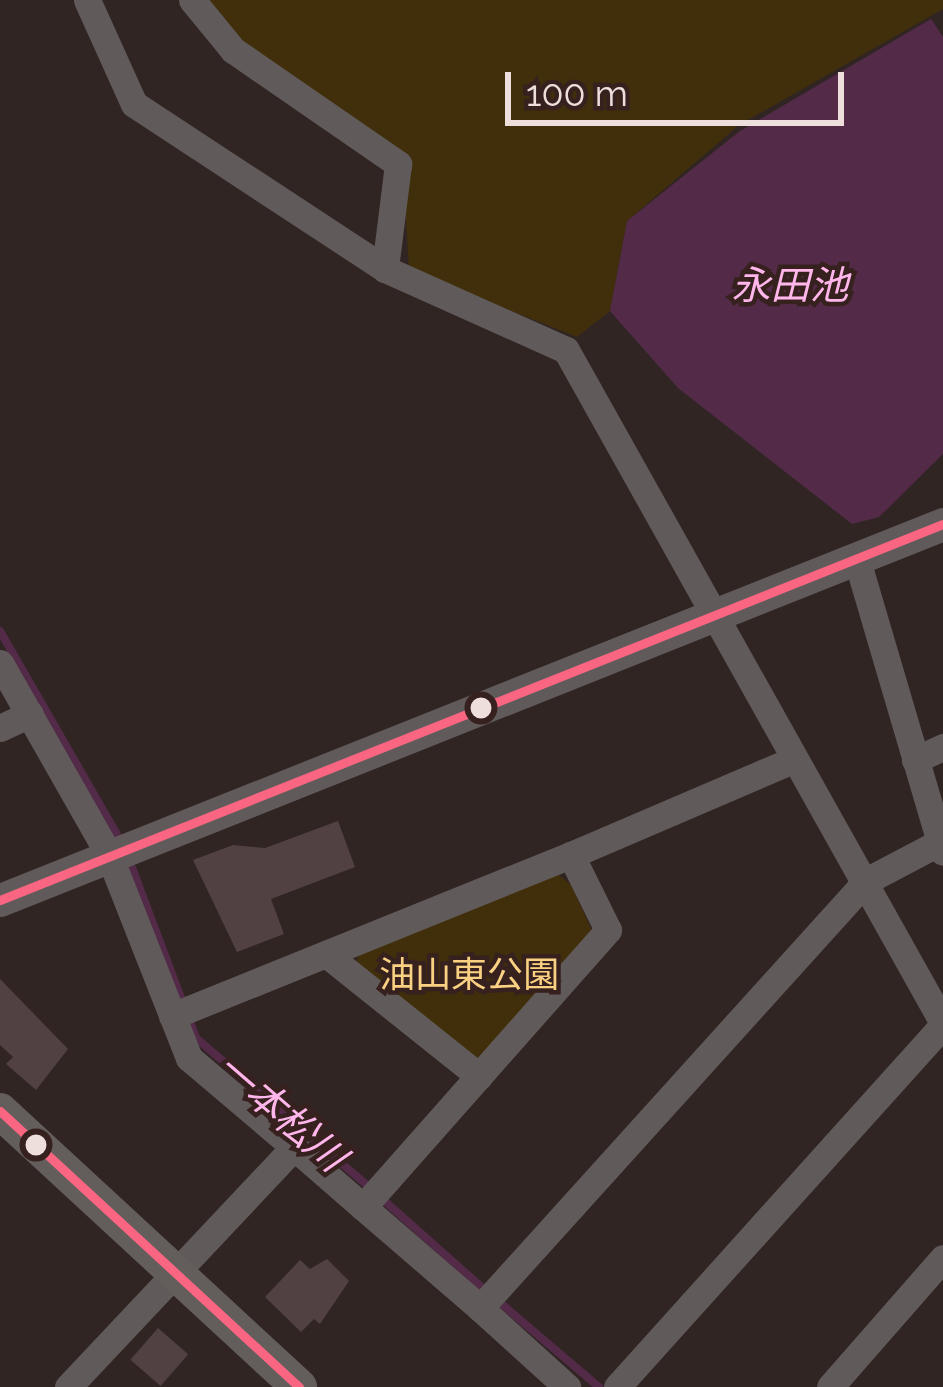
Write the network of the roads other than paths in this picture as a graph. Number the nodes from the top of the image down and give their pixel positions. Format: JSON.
{"nodes":[{"id":1,"x":87,"y":0,"type":"edge"},
{"id":2,"x":193,"y":0,"type":"edge"},
{"id":3,"x":385,"y":269,"type":"junction"},
{"id":4,"x":943,"y":524,"type":"edge"},
{"id":5,"x":857,"y":560,"type":"junction"},
{"id":6,"x":718,"y":617,"type":"junction"},
{"id":7,"x":0,"y":663,"type":"edge"},
{"id":8,"x":30,"y":714,"type":"junction"},
{"id":9,"x":0,"y":728,"type":"edge"},
{"id":10,"x":943,"y":747,"type":"edge"},
{"id":11,"x":793,"y":760,"type":"junction"},
{"id":12,"x":916,"y":760,"type":"junction"},
{"id":13,"x":941,"y":847,"type":"edge"},
{"id":14,"x":123,"y":851,"type":"junction"},
{"id":15,"x":571,"y":855,"type":"junction"},
{"id":16,"x":866,"y":881,"type":"junction"},
{"id":17,"x":0,"y":899,"type":"edge"},
{"id":18,"x":326,"y":954,"type":"junction"},
{"id":19,"x":183,"y":1012,"type":"junction"},
{"id":20,"x":943,"y":1024,"type":"edge"},
{"id":21,"x":479,"y":1076,"type":"junction"},
{"id":22,"x":0,"y":1112,"type":"edge"},
{"id":23,"x":294,"y":1147,"type":"junction"},
{"id":24,"x":371,"y":1198,"type":"junction"},
{"id":25,"x":943,"y":1258,"type":"edge"},
{"id":26,"x":175,"y":1273,"type":"junction"},
{"id":27,"x":487,"y":1300,"type":"junction"},
{"id":28,"x":68,"y":1387,"type":"edge"},
{"id":29,"x":299,"y":1387,"type":"edge"},
{"id":30,"x":567,"y":1387,"type":"edge"},
{"id":31,"x":617,"y":1387,"type":"edge"},
{"id":32,"x":830,"y":1387,"type":"edge"}],
"edges":[{"from":1,"to":3,"type":"street"},
{"from":2,"to":3,"type":"street"},
{"from":3,"to":6,"type":"street"},
{"from":4,"to":5,"type":"street"},
{"from":5,"to":6,"type":"street"},
{"from":5,"to":12,"type":"street"},
{"from":6,"to":11,"type":"street"},
{"from":6,"to":14,"type":"street"},
{"from":7,"to":8,"type":"street"},
{"from":8,"to":9,"type":"street"},
{"from":8,"to":14,"type":"street"},
{"from":10,"to":12,"type":"street"},
{"from":11,"to":15,"type":"street"},
{"from":11,"to":16,"type":"street"},
{"from":12,"to":13,"type":"street"},
{"from":13,"to":16,"type":"street"},
{"from":14,"to":17,"type":"street"},
{"from":14,"to":19,"type":"street"},
{"from":15,"to":18,"type":"street"},
{"from":15,"to":21,"type":"street"},
{"from":16,"to":20,"type":"street"},
{"from":16,"to":27,"type":"street"},
{"from":18,"to":19,"type":"street"},
{"from":18,"to":21,"type":"street"},
{"from":19,"to":23,"type":"street"},
{"from":20,"to":31,"type":"street"},
{"from":21,"to":24,"type":"street"},
{"from":22,"to":26,"type":"main road"},
{"from":23,"to":24,"type":"street"},
{"from":23,"to":26,"type":"street"},
{"from":24,"to":27,"type":"street"},
{"from":25,"to":32,"type":"street"},
{"from":26,"to":28,"type":"street"},
{"from":26,"to":29,"type":"main road"},
{"from":27,"to":30,"type":"street"}]}
